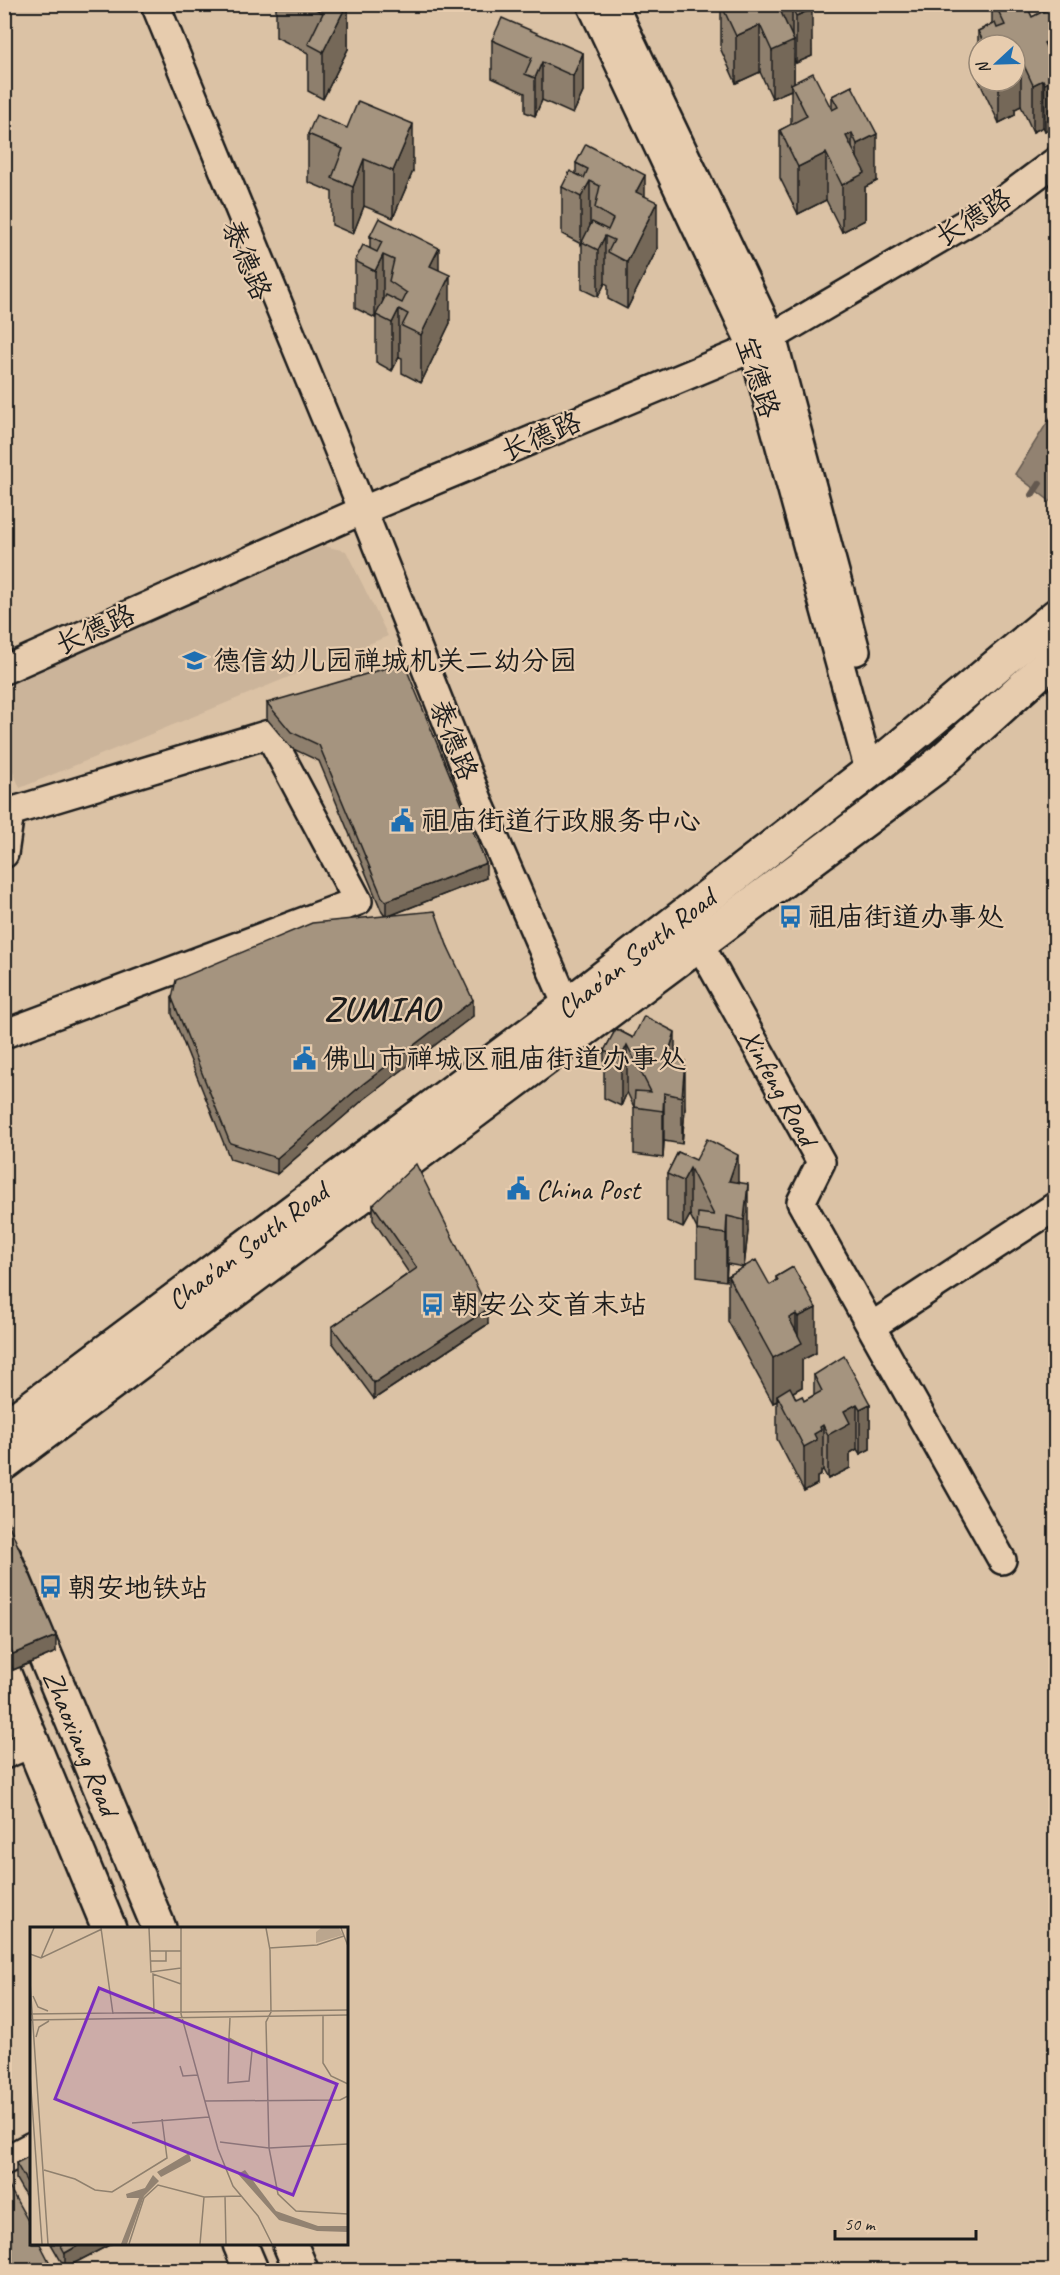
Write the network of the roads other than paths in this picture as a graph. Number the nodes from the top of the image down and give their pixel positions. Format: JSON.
{"nodes":[{"id":1,"x":141,"y":4,"type":"edge"},
{"id":2,"x":155,"y":4,"type":"edge"},
{"id":3,"x":591,"y":4,"type":"edge"},
{"id":4,"x":613,"y":4,"type":"edge"},
{"id":5,"x":1056,"y":161,"type":"edge"},
{"id":6,"x":762,"y":343,"type":"junction"},
{"id":7,"x":362,"y":511,"type":"junction"},
{"id":8,"x":1056,"y":616,"type":"edge"},
{"id":9,"x":1056,"y":657,"type":"edge"},
{"id":10,"x":4,"y":670,"type":"edge"},
{"id":11,"x":877,"y":765,"type":"junction"},
{"id":12,"x":4,"y":854,"type":"edge"},
{"id":13,"x":699,"y":943,"type":"junction"},
{"id":14,"x":573,"y":1020,"type":"junction"},
{"id":15,"x":4,"y":1034,"type":"edge"},
{"id":16,"x":1056,"y":1206,"type":"edge"},
{"id":17,"x":872,"y":1326,"type":"junction"},
{"id":18,"x":4,"y":1428,"type":"edge"},
{"id":19,"x":4,"y":1463,"type":"edge"},
{"id":20,"x":4,"y":1557,"type":"edge"},
{"id":21,"x":1002,"y":1560,"type":"dead end"},
{"id":22,"x":4,"y":1674,"type":"edge"},
{"id":23,"x":19,"y":1749,"type":"edge"},
{"id":24,"x":109,"y":1927,"type":"edge"},
{"id":25,"x":158,"y":1927,"type":"edge"},
{"id":26,"x":30,"y":2147,"type":"edge"},
{"id":27,"x":4,"y":2161,"type":"edge"},
{"id":28,"x":240,"y":2245,"type":"edge"},
{"id":29,"x":290,"y":2245,"type":"edge"},
{"id":30,"x":251,"y":2271,"type":"edge"},
{"id":31,"x":301,"y":2271,"type":"edge"}],
"edges":[{"from":1,"to":7,"type":"street","name":"泰德路"},
{"from":2,"to":7,"type":"street","name":"泰德路"},
{"from":3,"to":6,"type":"street","name":"宝德路"},
{"from":4,"to":6,"type":"street","name":"宝德路"},
{"from":5,"to":6,"type":"street","name":"长德路"},
{"from":6,"to":7,"type":"street","name":"长德路"},
{"from":6,"to":11,"type":"street","name":"宝德路"},
{"from":7,"to":10,"type":"street","name":"长德路"},
{"from":7,"to":14,"type":"street","name":"泰德路"},
{"from":8,"to":11,"type":"main road","name":"Chao'an South Road"},
{"from":9,"to":13,"type":"main road","name":"Chao'an South Road"},
{"from":11,"to":14,"type":"main road","name":"Chao'an South Road"},
{"from":12,"to":15,"type":"street"},
{"from":13,"to":14,"type":"main road","name":"Chao'an South Road"},
{"from":13,"to":17,"type":"street","name":"Xinfeng Road"},
{"from":14,"to":18,"type":"main road","name":"Chao'an South Road"},
{"from":14,"to":19,"type":"main road","name":"Chao'an South Road"},
{"from":16,"to":17,"type":"street"},
{"from":17,"to":21,"type":"street","name":"Xinfeng Road"},
{"from":20,"to":25,"type":"main road","name":"Zhaoxiang Road"},
{"from":22,"to":23,"type":"main road","name":"Zhaoxiang Road"},
{"from":23,"to":24,"type":"main road","name":"Zhaoxiang Road"},
{"from":26,"to":27,"type":"street"},
{"from":28,"to":30,"type":"main road"},
{"from":29,"to":31,"type":"main road"}]}
